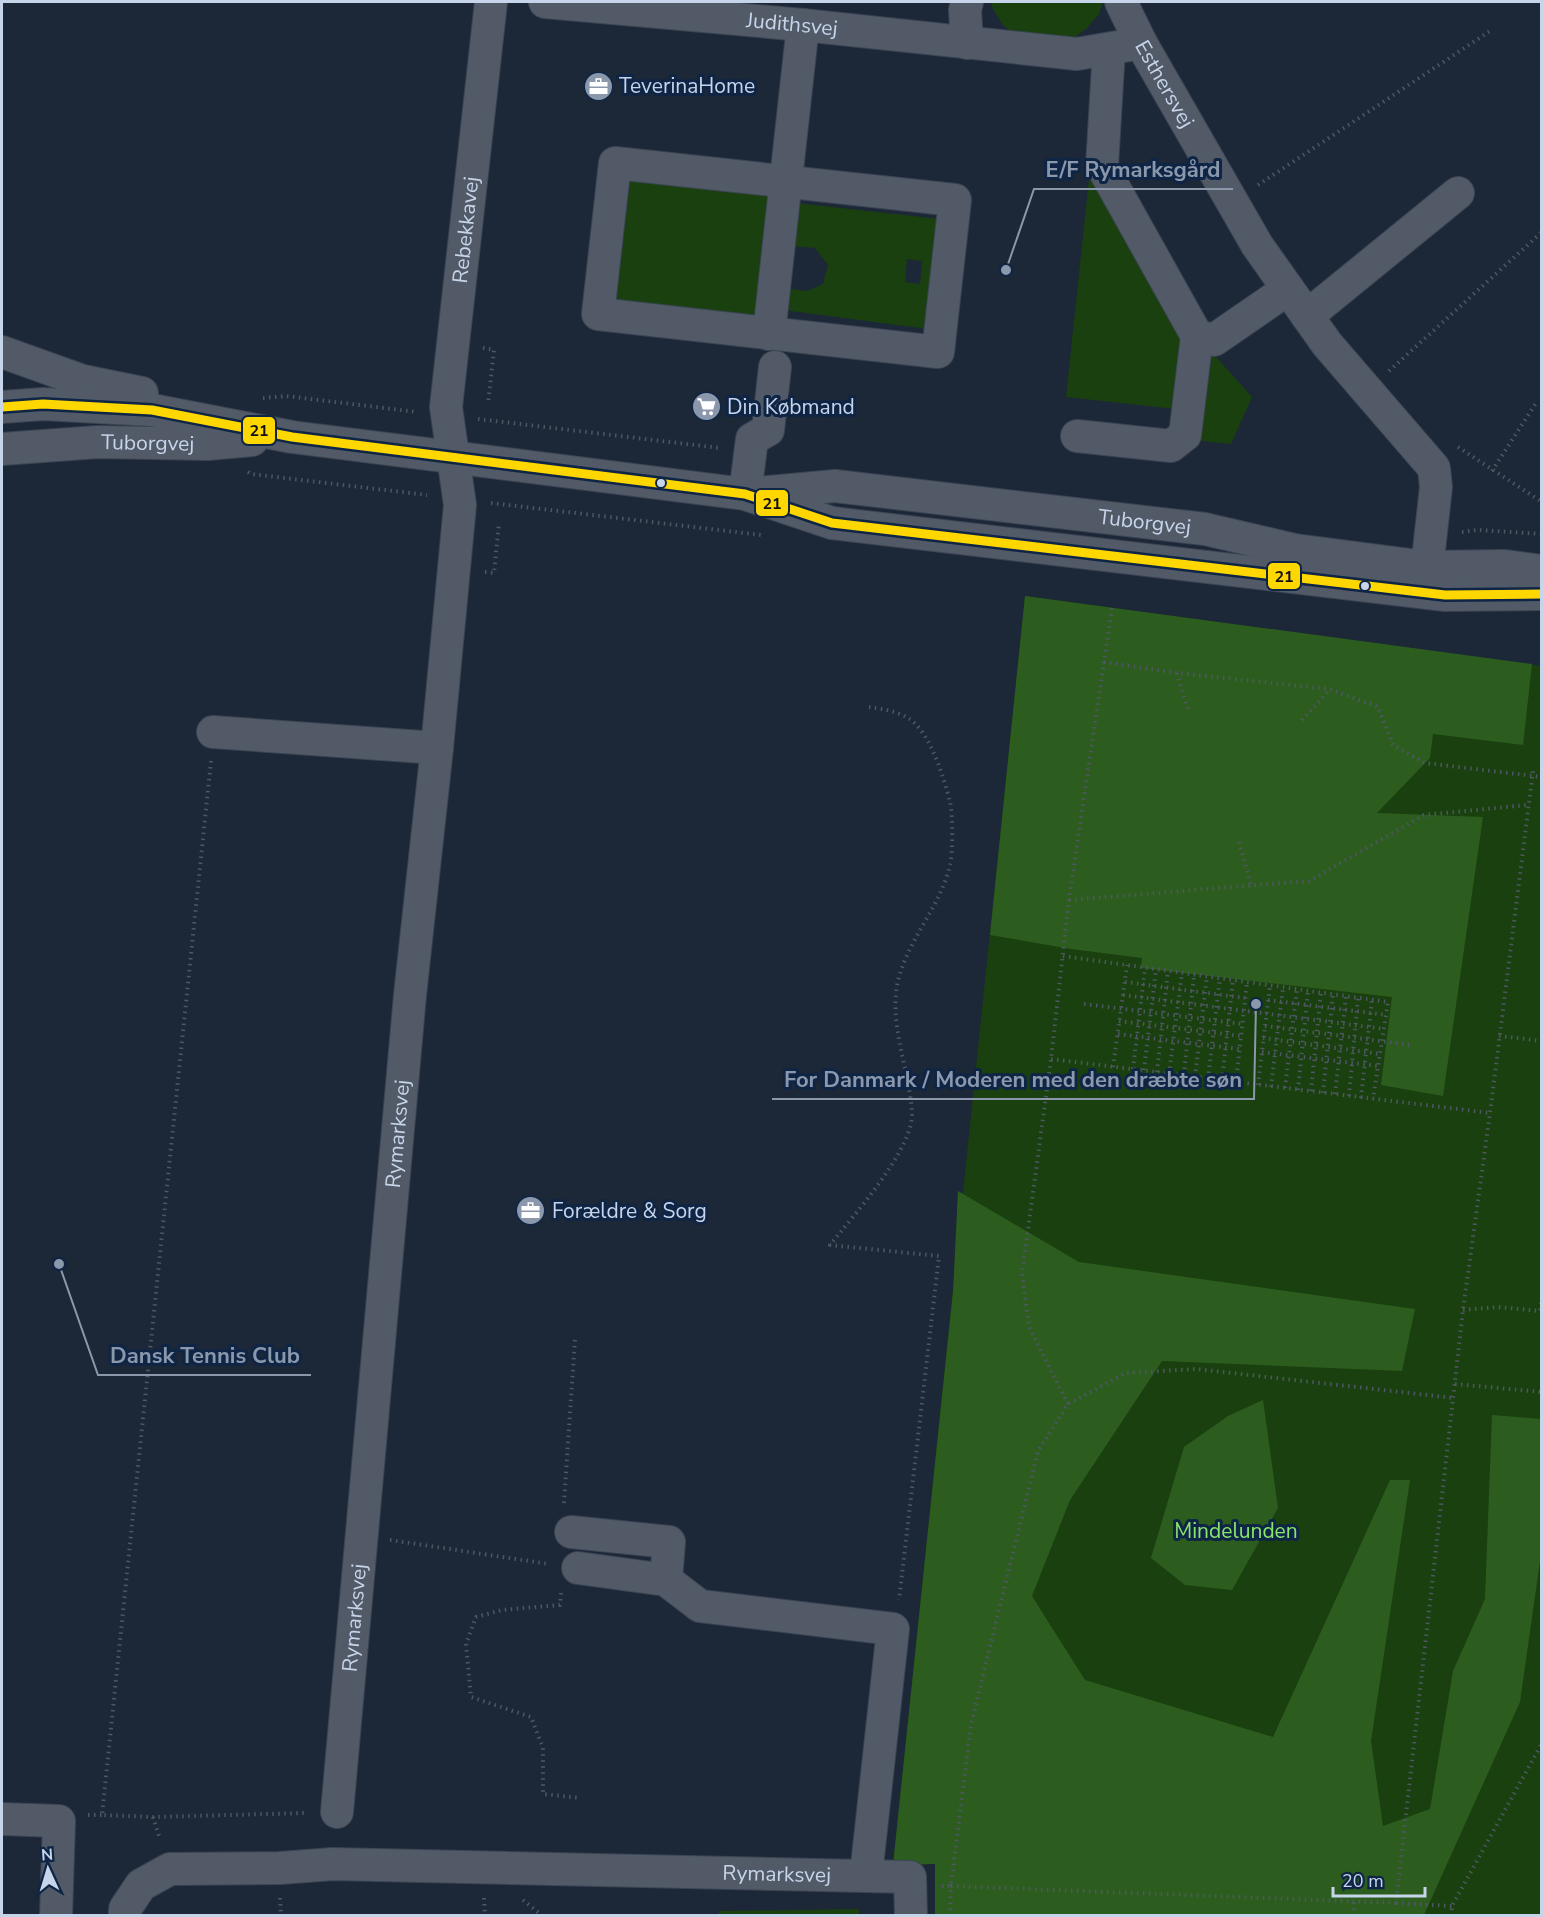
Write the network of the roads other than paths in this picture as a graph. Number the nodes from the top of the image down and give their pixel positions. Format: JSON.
{"nodes":[{"id":1,"x":491,"y":2,"type":"edge"},
{"id":2,"x":545,"y":2,"type":"edge"},
{"id":3,"x":967,"y":2,"type":"edge"},
{"id":4,"x":1121,"y":2,"type":"edge"},
{"id":5,"x":803,"y":25,"type":"junction"},
{"id":6,"x":967,"y":43,"type":"junction"},
{"id":7,"x":1141,"y":43,"type":"junction"},
{"id":8,"x":1110,"y":49,"type":"junction"},
{"id":9,"x":786,"y":182,"type":"junction"},
{"id":10,"x":1458,"y":193,"type":"dead end"},
{"id":11,"x":1288,"y":289,"type":"junction"},
{"id":12,"x":1307,"y":316,"type":"junction"},
{"id":13,"x":770,"y":333,"type":"junction"},
{"id":14,"x":1197,"y":336,"type":"junction"},
{"id":15,"x":2,"y":352,"type":"edge"},
{"id":16,"x":776,"y":367,"type":"dead end"},
{"id":17,"x":2,"y":406,"type":"edge"},
{"id":18,"x":1077,"y":436,"type":"dead end"},
{"id":19,"x":292,"y":437,"type":"junction"},
{"id":20,"x":8,"y":446,"type":"edge"},
{"id":21,"x":453,"y":458,"type":"junction"},
{"id":22,"x":745,"y":494,"type":"junction"},
{"id":23,"x":1542,"y":572,"type":"edge"},
{"id":24,"x":1426,"y":580,"type":"junction"},
{"id":25,"x":1542,"y":594,"type":"edge"},
{"id":26,"x":213,"y":732,"type":"road end"},
{"id":27,"x":437,"y":748,"type":"junction"},
{"id":28,"x":571,"y":1532,"type":"road end"},
{"id":29,"x":570,"y":1567,"type":"road end"},
{"id":30,"x":666,"y":1580,"type":"junction"},
{"id":31,"x":337,"y":1812,"type":"road end"},
{"id":32,"x":2,"y":1819,"type":"edge"},
{"id":33,"x":866,"y":1875,"type":"junction"},
{"id":34,"x":56,"y":1916,"type":"edge"},
{"id":35,"x":125,"y":1916,"type":"edge"},
{"id":36,"x":910,"y":1916,"type":"edge"}],
"edges":[{"from":1,"to":21,"type":"street","name":"Rebekkavej"},
{"from":2,"to":5,"type":"street","name":"Judithsvej"},
{"from":3,"to":6,"type":"street"},
{"from":4,"to":7,"type":"street","name":"Esthersvej"},
{"from":5,"to":6,"type":"street","name":"Judithsvej"},
{"from":5,"to":9,"type":"street"},
{"from":6,"to":8,"type":"street","name":"Judithsvej"},
{"from":7,"to":8,"type":"street","name":"Judithsvej"},
{"from":7,"to":11,"type":"street","name":"Esthersvej"},
{"from":8,"to":14,"type":"street"},
{"from":9,"to":13,"type":"street"},
{"from":9,"to":13,"type":"street"},
{"from":9,"to":13,"type":"street"},
{"from":10,"to":12,"type":"street"},
{"from":11,"to":12,"type":"street","name":"Esthersvej"},
{"from":11,"to":14,"type":"street"},
{"from":12,"to":24,"type":"street","name":"Esthersvej"},
{"from":14,"to":18,"type":"street"},
{"from":15,"to":19,"type":"street"},
{"from":16,"to":22,"type":"street"},
{"from":17,"to":19,"type":"street","name":"Tuborgvej"},
{"from":19,"to":20,"type":"street","name":"Tuborgvej"},
{"from":19,"to":21,"type":"street","name":"Tuborgvej"},
{"from":21,"to":22,"type":"street","name":"Tuborgvej"},
{"from":21,"to":27,"type":"street","name":"Rymarksvej"},
{"from":22,"to":24,"type":"street","name":"Tuborgvej"},
{"from":23,"to":24,"type":"street","name":"Tuborgvej"},
{"from":24,"to":25,"type":"street","name":"Tuborgvej"},
{"from":26,"to":27,"type":"street"},
{"from":27,"to":31,"type":"street","name":"Rymarksvej"},
{"from":28,"to":30,"type":"street"},
{"from":29,"to":30,"type":"street"},
{"from":30,"to":33,"type":"street"},
{"from":32,"to":34,"type":"street"},
{"from":33,"to":35,"type":"street","name":"Rymarksvej"},
{"from":33,"to":36,"type":"street","name":"Rymarksvej"}]}
